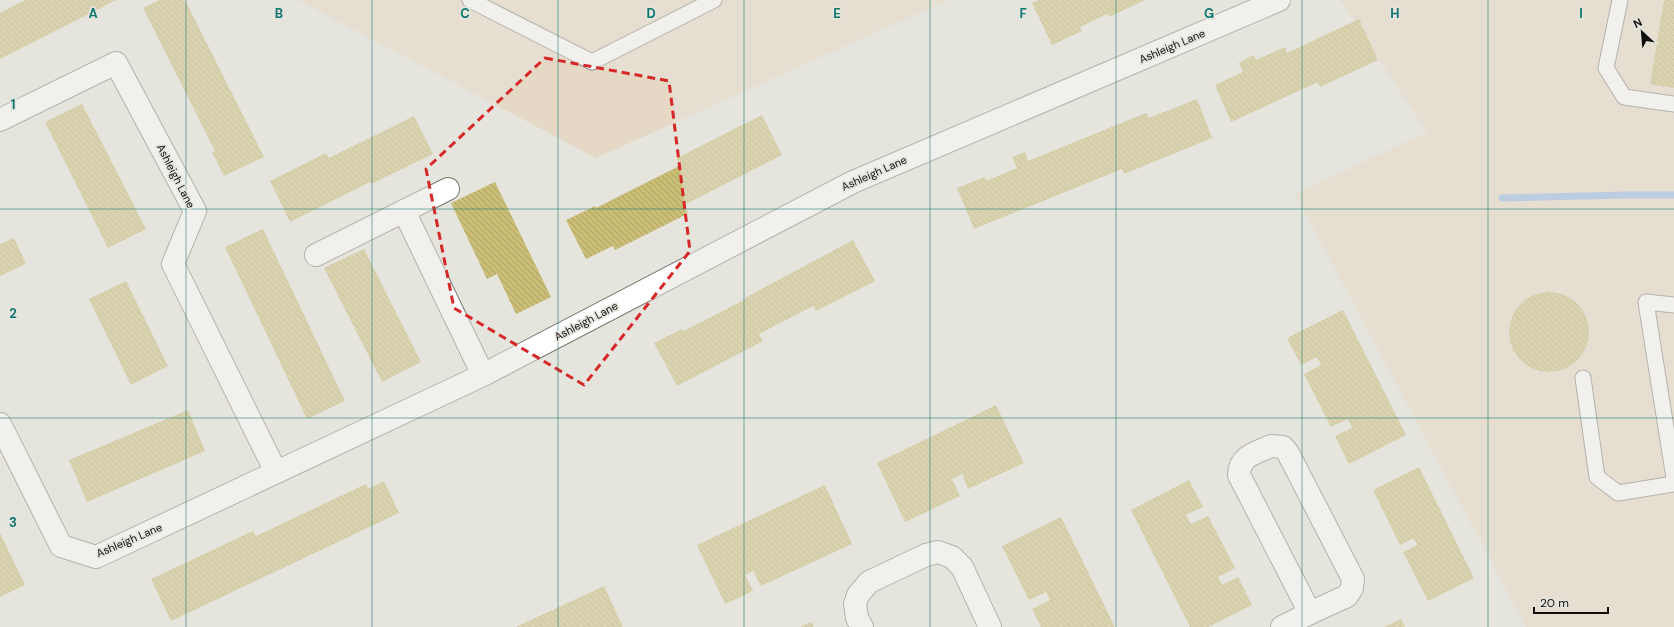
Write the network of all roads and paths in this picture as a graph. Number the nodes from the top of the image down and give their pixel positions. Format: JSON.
{"nodes":[{"id":1,"x":470,"y":0,"type":"edge"},
{"id":2,"x":714,"y":0,"type":"edge"},
{"id":3,"x":1279,"y":0,"type":"edge"},
{"id":4,"x":1620,"y":0,"type":"edge"},
{"id":5,"x":1674,"y":104,"type":"edge"},
{"id":6,"x":0,"y":120,"type":"edge"},
{"id":7,"x":448,"y":189,"type":"dead end"},
{"id":8,"x":404,"y":211,"type":"junction"},
{"id":9,"x":316,"y":255,"type":"dead end"},
{"id":10,"x":1674,"y":305,"type":"edge"},
{"id":11,"x":483,"y":375,"type":"junction"},
{"id":12,"x":1583,"y":378,"type":"dead end"},
{"id":13,"x":0,"y":424,"type":"edge"},
{"id":14,"x":276,"y":472,"type":"junction"},
{"id":15,"x":1674,"y":478,"type":"edge"},
{"id":16,"x":1674,"y":484,"type":"edge"},
{"id":17,"x":1310,"y":613,"type":"junction"},
{"id":18,"x":862,"y":627,"type":"edge"},
{"id":19,"x":990,"y":627,"type":"edge"},
{"id":20,"x":1282,"y":627,"type":"edge"}],
"edges":[{"from":1,"to":2,"type":"lane"},
{"from":3,"to":11,"type":"street","name":"Ashleigh Lane"},
{"from":4,"to":5,"type":"lane"},
{"from":6,"to":14,"type":"street","name":"Ashleigh Lane"},
{"from":7,"to":8,"type":"street"},
{"from":8,"to":9,"type":"street"},
{"from":8,"to":11,"type":"street"},
{"from":10,"to":15,"type":"lane"},
{"from":11,"to":14,"type":"street","name":"Ashleigh Lane"},
{"from":12,"to":16,"type":"lane"},
{"from":13,"to":14,"type":"street","name":"Ashleigh Lane"},
{"from":17,"to":17,"type":"street"},
{"from":17,"to":20,"type":"street"},
{"from":18,"to":19,"type":"street"}]}
